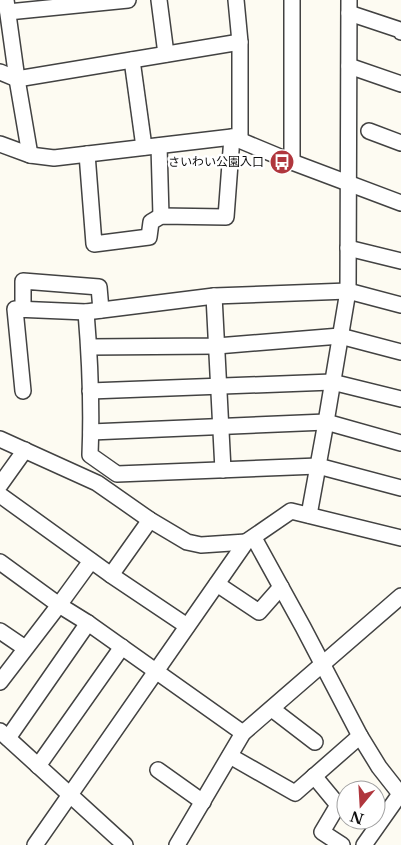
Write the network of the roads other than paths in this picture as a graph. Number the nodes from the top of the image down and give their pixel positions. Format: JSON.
{"nodes":[{"id":1,"x":128,"y":0,"type":"edge"},
{"id":2,"x":159,"y":0,"type":"edge"},
{"id":3,"x":236,"y":0,"type":"edge"},
{"id":4,"x":292,"y":0,"type":"edge"},
{"id":5,"x":7,"y":6,"type":"edge"},
{"id":6,"x":349,"y":6,"type":"edge"},
{"id":7,"x":401,"y":32,"type":"edge"},
{"id":8,"x":240,"y":42,"type":"junction"},
{"id":9,"x":166,"y":54,"type":"junction"},
{"id":10,"x":132,"y":60,"type":"junction"},
{"id":11,"x":349,"y":66,"type":"junction"},
{"id":12,"x":0,"y":72,"type":"edge"},
{"id":13,"x":17,"y":79,"type":"junction"},
{"id":14,"x":401,"y":84,"type":"edge"},
{"id":15,"x":368,"y":131,"type":"dead end"},
{"id":16,"x":236,"y":138,"type":"junction"},
{"id":17,"x":401,"y":143,"type":"edge"},
{"id":18,"x":0,"y":144,"type":"edge"},
{"id":19,"x":152,"y":146,"type":"junction"},
{"id":20,"x":87,"y":154,"type":"junction"},
{"id":21,"x":30,"y":155,"type":"junction"},
{"id":22,"x":292,"y":162,"type":"junction"},
{"id":23,"x":349,"y":184,"type":"junction"},
{"id":24,"x":401,"y":203,"type":"edge"},
{"id":25,"x":162,"y":216,"type":"junction"},
{"id":26,"x":348,"y":248,"type":"junction"},
{"id":27,"x":401,"y":261,"type":"edge"},
{"id":28,"x":348,"y":291,"type":"junction"},
{"id":29,"x":214,"y":296,"type":"junction"},
{"id":30,"x":401,"y":305,"type":"edge"},
{"id":31,"x":23,"y":309,"type":"junction"},
{"id":32,"x":93,"y":311,"type":"junction"},
{"id":33,"x":340,"y":336,"type":"junction"},
{"id":34,"x":217,"y":346,"type":"junction"},
{"id":35,"x":89,"y":347,"type":"junction"},
{"id":36,"x":401,"y":352,"type":"edge"},
{"id":37,"x":332,"y":382,"type":"junction"},
{"id":38,"x":219,"y":387,"type":"junction"},
{"id":39,"x":23,"y":391,"type":"dead end"},
{"id":40,"x":90,"y":391,"type":"junction"},
{"id":41,"x":401,"y":399,"type":"edge"},
{"id":42,"x":326,"y":422,"type":"junction"},
{"id":43,"x":221,"y":427,"type":"junction"},
{"id":44,"x":91,"y":432,"type":"junction"},
{"id":45,"x":0,"y":439,"type":"edge"},
{"id":46,"x":401,"y":443,"type":"edge"},
{"id":47,"x":25,"y":450,"type":"junction"},
{"id":48,"x":318,"y":466,"type":"junction"},
{"id":49,"x":223,"y":470,"type":"junction"},
{"id":50,"x":0,"y":484,"type":"edge"},
{"id":51,"x":401,"y":488,"type":"edge"},
{"id":52,"x":0,"y":495,"type":"edge"},
{"id":53,"x":309,"y":515,"type":"junction"},
{"id":54,"x":150,"y":520,"type":"junction"},
{"id":55,"x":401,"y":538,"type":"edge"},
{"id":56,"x":250,"y":540,"type":"junction"},
{"id":57,"x":91,"y":561,"type":"junction"},
{"id":58,"x":0,"y":562,"type":"edge"},
{"id":59,"x":111,"y":575,"type":"junction"},
{"id":60,"x":217,"y":584,"type":"junction"},
{"id":61,"x":281,"y":587,"type":"junction"},
{"id":62,"x":401,"y":596,"type":"edge"},
{"id":63,"x":59,"y":605,"type":"junction"},
{"id":64,"x":88,"y":624,"type":"junction"},
{"id":65,"x":187,"y":626,"type":"junction"},
{"id":66,"x":0,"y":631,"type":"edge"},
{"id":67,"x":122,"y":647,"type":"junction"},
{"id":68,"x":25,"y":648,"type":"junction"},
{"id":69,"x":322,"y":664,"type":"junction"},
{"id":70,"x":156,"y":670,"type":"junction"},
{"id":71,"x":0,"y":682,"type":"edge"},
{"id":72,"x":272,"y":709,"type":"junction"},
{"id":73,"x":243,"y":733,"type":"junction"},
{"id":74,"x":4,"y":735,"type":"edge"},
{"id":75,"x":360,"y":736,"type":"junction"},
{"id":76,"x":316,"y":742,"type":"dead end"},
{"id":77,"x":230,"y":756,"type":"junction"},
{"id":78,"x":38,"y":766,"type":"junction"},
{"id":79,"x":158,"y":770,"type":"dead end"},
{"id":80,"x":314,"y":776,"type":"junction"},
{"id":81,"x":70,"y":795,"type":"junction"},
{"id":82,"x":401,"y":795,"type":"edge"},
{"id":83,"x":203,"y":802,"type":"junction"},
{"id":84,"x":35,"y":845,"type":"edge"},
{"id":85,"x":125,"y":845,"type":"edge"},
{"id":86,"x":177,"y":845,"type":"edge"},
{"id":87,"x":342,"y":845,"type":"edge"},
{"id":88,"x":364,"y":845,"type":"edge"}],
"edges":[{"from":1,"to":5,"type":"street"},
{"from":2,"to":9,"type":"street"},
{"from":3,"to":8,"type":"street"},
{"from":4,"to":22,"type":"street"},
{"from":5,"to":13,"type":"street"},
{"from":6,"to":7,"type":"street"},
{"from":6,"to":11,"type":"street"},
{"from":8,"to":9,"type":"street"},
{"from":8,"to":16,"type":"street"},
{"from":9,"to":10,"type":"street"},
{"from":10,"to":13,"type":"street"},
{"from":10,"to":19,"type":"street"},
{"from":11,"to":14,"type":"street"},
{"from":11,"to":23,"type":"street"},
{"from":12,"to":13,"type":"street"},
{"from":13,"to":21,"type":"street"},
{"from":15,"to":17,"type":"street"},
{"from":16,"to":19,"type":"street"},
{"from":16,"to":22,"type":"street"},
{"from":16,"to":25,"type":"street"},
{"from":18,"to":21,"type":"street"},
{"from":19,"to":20,"type":"street"},
{"from":19,"to":25,"type":"street"},
{"from":20,"to":21,"type":"street"},
{"from":20,"to":25,"type":"street"},
{"from":22,"to":23,"type":"street"},
{"from":23,"to":24,"type":"street"},
{"from":23,"to":26,"type":"street"},
{"from":26,"to":27,"type":"street"},
{"from":26,"to":28,"type":"street"},
{"from":28,"to":29,"type":"street"},
{"from":28,"to":30,"type":"street"},
{"from":28,"to":33,"type":"street"},
{"from":29,"to":32,"type":"street"},
{"from":29,"to":34,"type":"street"},
{"from":31,"to":32,"type":"street"},
{"from":31,"to":32,"type":"street"},
{"from":31,"to":39,"type":"street"},
{"from":32,"to":35,"type":"street"},
{"from":33,"to":34,"type":"street"},
{"from":33,"to":36,"type":"street"},
{"from":33,"to":37,"type":"street"},
{"from":34,"to":35,"type":"street"},
{"from":34,"to":38,"type":"street"},
{"from":35,"to":40,"type":"street"},
{"from":37,"to":38,"type":"street"},
{"from":37,"to":41,"type":"street"},
{"from":37,"to":42,"type":"street"},
{"from":38,"to":40,"type":"street"},
{"from":38,"to":43,"type":"street"},
{"from":40,"to":44,"type":"street"},
{"from":42,"to":43,"type":"street"},
{"from":42,"to":46,"type":"street"},
{"from":42,"to":48,"type":"street"},
{"from":43,"to":44,"type":"street"},
{"from":43,"to":49,"type":"street"},
{"from":44,"to":49,"type":"street"},
{"from":45,"to":47,"type":"street"},
{"from":47,"to":50,"type":"street"},
{"from":47,"to":54,"type":"street"},
{"from":48,"to":49,"type":"street"},
{"from":48,"to":51,"type":"street"},
{"from":48,"to":53,"type":"street"},
{"from":52,"to":57,"type":"street"},
{"from":53,"to":55,"type":"street"},
{"from":53,"to":56,"type":"street"},
{"from":54,"to":56,"type":"street"},
{"from":54,"to":59,"type":"street"},
{"from":56,"to":60,"type":"street"},
{"from":56,"to":61,"type":"street"},
{"from":57,"to":59,"type":"street"},
{"from":57,"to":63,"type":"street"},
{"from":58,"to":63,"type":"street"},
{"from":59,"to":65,"type":"street"},
{"from":60,"to":61,"type":"street"},
{"from":60,"to":65,"type":"street"},
{"from":61,"to":69,"type":"street"},
{"from":62,"to":69,"type":"street"},
{"from":63,"to":64,"type":"street"},
{"from":63,"to":68,"type":"street"},
{"from":64,"to":67,"type":"street"},
{"from":64,"to":74,"type":"street"},
{"from":65,"to":70,"type":"street"},
{"from":66,"to":68,"type":"street"},
{"from":67,"to":70,"type":"street"},
{"from":67,"to":78,"type":"street"},
{"from":68,"to":71,"type":"street"},
{"from":69,"to":72,"type":"street"},
{"from":69,"to":75,"type":"street"},
{"from":70,"to":73,"type":"street"},
{"from":70,"to":81,"type":"street"},
{"from":72,"to":73,"type":"street"},
{"from":72,"to":76,"type":"street"},
{"from":73,"to":77,"type":"street"},
{"from":74,"to":78,"type":"street"},
{"from":75,"to":80,"type":"street"},
{"from":75,"to":82,"type":"street"},
{"from":77,"to":80,"type":"street"},
{"from":77,"to":83,"type":"street"},
{"from":78,"to":81,"type":"street"},
{"from":79,"to":83,"type":"street"},
{"from":80,"to":87,"type":"street"},
{"from":81,"to":84,"type":"street"},
{"from":81,"to":85,"type":"street"},
{"from":82,"to":88,"type":"street"},
{"from":83,"to":86,"type":"street"}]}
